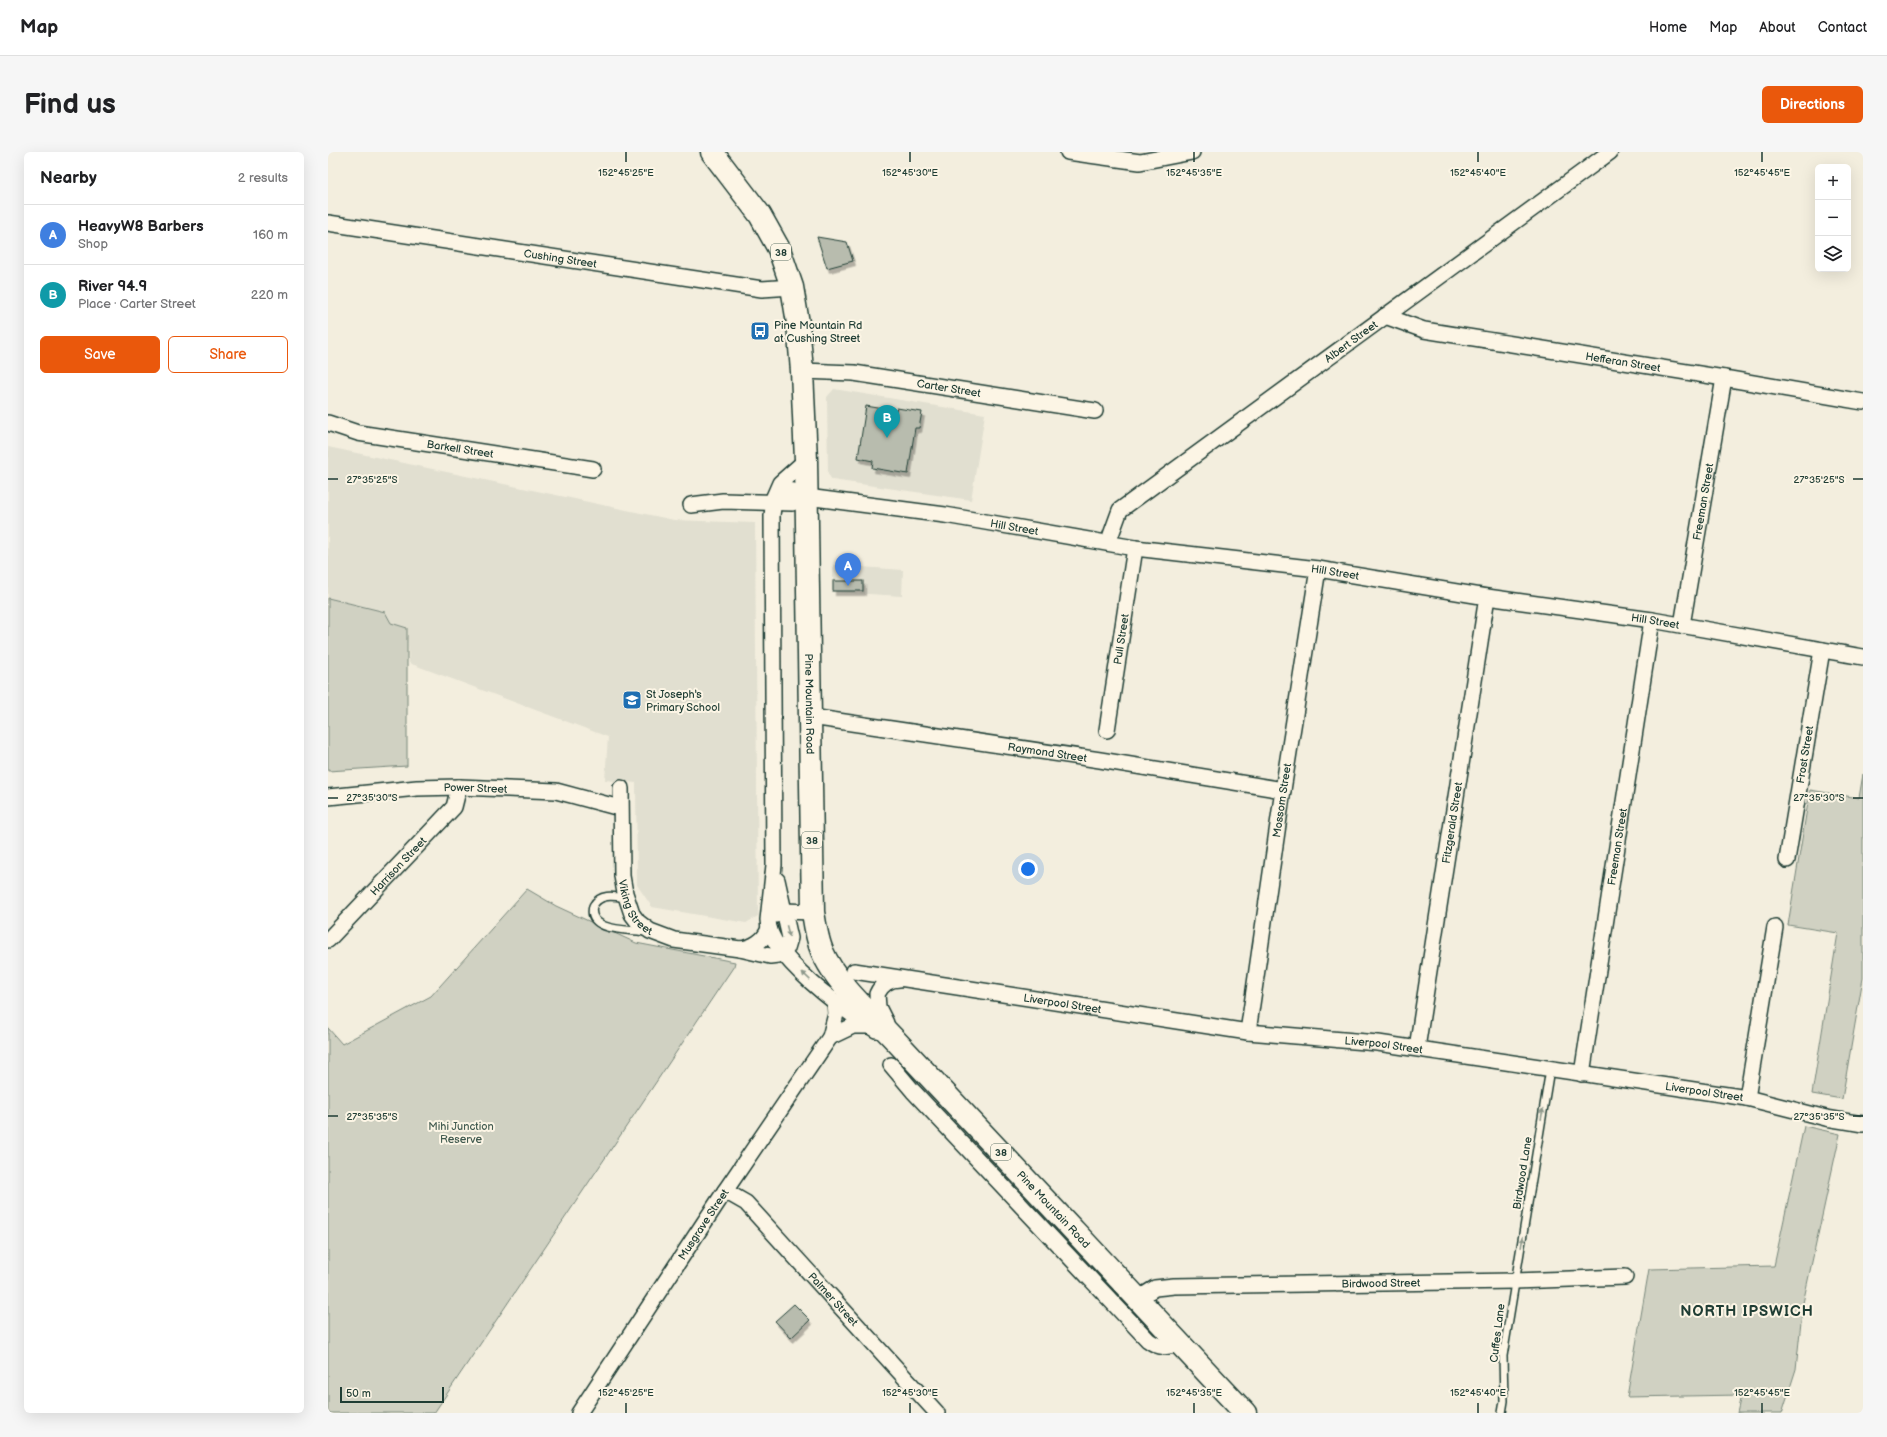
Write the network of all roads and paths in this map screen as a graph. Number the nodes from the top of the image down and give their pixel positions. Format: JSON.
{"nodes":[{"id":1,"x":712,"y":152,"type":"edge"},
{"id":2,"x":1068,"y":152,"type":"edge"},
{"id":3,"x":1192,"y":152,"type":"edge"},
{"id":4,"x":1610,"y":152,"type":"edge"},
{"id":5,"x":328,"y":223,"type":"edge"},
{"id":6,"x":792,"y":287,"type":"junction"},
{"id":7,"x":1385,"y":316,"type":"junction"},
{"id":8,"x":802,"y":371,"type":"junction"},
{"id":9,"x":1724,"y":378,"type":"junction"},
{"id":10,"x":1863,"y":402,"type":"edge"},
{"id":11,"x":1094,"y":411,"type":"dead end"},
{"id":12,"x":328,"y":423,"type":"edge"},
{"id":13,"x":806,"y":460,"type":"junction"},
{"id":14,"x":593,"y":469,"type":"dead end"},
{"id":15,"x":807,"y":496,"type":"junction"},
{"id":16,"x":773,"y":501,"type":"junction"},
{"id":17,"x":691,"y":506,"type":"dead end"},
{"id":18,"x":1108,"y":543,"type":"junction"},
{"id":19,"x":1135,"y":548,"type":"junction"},
{"id":20,"x":1318,"y":569,"type":"junction"},
{"id":21,"x":1487,"y":597,"type":"junction"},
{"id":22,"x":1652,"y":620,"type":"junction"},
{"id":23,"x":1682,"y":626,"type":"junction"},
{"id":24,"x":1822,"y":650,"type":"junction"},
{"id":25,"x":1863,"y":657,"type":"edge"},
{"id":26,"x":811,"y":717,"type":"junction"},
{"id":27,"x":1107,"y":730,"type":"dead end"},
{"id":28,"x":459,"y":787,"type":"junction"},
{"id":29,"x":621,"y":788,"type":"dead end"},
{"id":30,"x":1283,"y":790,"type":"junction"},
{"id":31,"x":328,"y":797,"type":"edge"},
{"id":32,"x":620,"y":808,"type":"junction"},
{"id":33,"x":1787,"y":860,"type":"dead end"},
{"id":34,"x":774,"y":865,"type":"junction"},
{"id":35,"x":626,"y":898,"type":"junction"},
{"id":36,"x":783,"y":911,"type":"junction"},
{"id":37,"x":813,"y":912,"type":"junction"},
{"id":38,"x":769,"y":924,"type":"junction"},
{"id":39,"x":1775,"y":927,"type":"dead end"},
{"id":40,"x":654,"y":934,"type":"junction"},
{"id":41,"x":328,"y":940,"type":"edge"},
{"id":42,"x":740,"y":949,"type":"junction"},
{"id":43,"x":782,"y":952,"type":"junction"},
{"id":44,"x":854,"y":971,"type":"dead end"},
{"id":45,"x":901,"y":979,"type":"junction"},
{"id":46,"x":834,"y":1002,"type":"junction"},
{"id":47,"x":869,"y":1026,"type":"junction"},
{"id":48,"x":1248,"y":1032,"type":"junction"},
{"id":49,"x":830,"y":1037,"type":"junction"},
{"id":50,"x":896,"y":1041,"type":"junction"},
{"id":51,"x":1416,"y":1048,"type":"junction"},
{"id":52,"x":891,"y":1065,"type":"dead end"},
{"id":53,"x":1550,"y":1069,"type":"junction"},
{"id":54,"x":1582,"y":1074,"type":"junction"},
{"id":55,"x":1747,"y":1098,"type":"junction"},
{"id":56,"x":1863,"y":1124,"type":"edge"},
{"id":57,"x":725,"y":1191,"type":"junction"},
{"id":58,"x":1625,"y":1277,"type":"dead end"},
{"id":59,"x":1515,"y":1281,"type":"junction"},
{"id":60,"x":1139,"y":1298,"type":"junction"},
{"id":61,"x":1179,"y":1342,"type":"junction"},
{"id":62,"x":584,"y":1412,"type":"edge"},
{"id":63,"x":937,"y":1413,"type":"edge"},
{"id":64,"x":1245,"y":1413,"type":"edge"},
{"id":65,"x":1502,"y":1413,"type":"edge"}],
"edges":[{"from":1,"to":6,"type":"main road","name":"Pine Mountain Road","number":"38"},
{"from":2,"to":3,"type":"street"},
{"from":4,"to":7,"type":"street","name":"Albert Street"},
{"from":5,"to":6,"type":"street","name":"Cushing Street"},
{"from":6,"to":8,"type":"main road","name":"Pine Mountain Road","number":"38"},
{"from":7,"to":9,"type":"street","name":"Hefferan Street"},
{"from":7,"to":18,"type":"street","name":"Albert Street"},
{"from":8,"to":11,"type":"street","name":"Carter Street"},
{"from":8,"to":13,"type":"main road","name":"Pine Mountain Road","number":"38"},
{"from":9,"to":10,"type":"street","name":"Hefferan Street"},
{"from":9,"to":23,"type":"street","name":"Freeman Street"},
{"from":12,"to":14,"type":"street","name":"Barkell Street"},
{"from":13,"to":15,"type":"main road","name":"Pine Mountain Road","number":"38"},
{"from":13,"to":16,"type":"street"},
{"from":15,"to":16,"type":"street"},
{"from":15,"to":18,"type":"street","name":"Hill Street"},
{"from":15,"to":26,"type":"main road","name":"Pine Mountain Road","number":"38"},
{"from":16,"to":17,"type":"street"},
{"from":16,"to":34,"type":"street"},
{"from":18,"to":19,"type":"street","name":"Hill Street"},
{"from":19,"to":20,"type":"street","name":"Hill Street"},
{"from":19,"to":27,"type":"street","name":"Pull Street"},
{"from":20,"to":21,"type":"street","name":"Hill Street"},
{"from":20,"to":30,"type":"street","name":"Mossom Street"},
{"from":21,"to":22,"type":"street","name":"Hill Street"},
{"from":21,"to":51,"type":"street","name":"Fitzgerald Street"},
{"from":22,"to":23,"type":"street","name":"Hill Street"},
{"from":22,"to":54,"type":"street","name":"Freeman Street"},
{"from":23,"to":24,"type":"street","name":"Hill Street"},
{"from":24,"to":25,"type":"street","name":"Hill Street"},
{"from":24,"to":33,"type":"street","name":"Frost Street"},
{"from":26,"to":30,"type":"street","name":"Raymond Street"},
{"from":26,"to":37,"type":"main road","name":"Pine Mountain Road","number":"38"},
{"from":28,"to":31,"type":"street","name":"Power Street"},
{"from":28,"to":32,"type":"street","name":"Power Street"},
{"from":28,"to":41,"type":"street","name":"Harrison Street"},
{"from":29,"to":32,"type":"street","name":"Viking Street"},
{"from":30,"to":48,"type":"street","name":"Mossom Street"},
{"from":32,"to":35,"type":"street","name":"Viking Street"},
{"from":34,"to":36,"type":"street"},
{"from":34,"to":38,"type":"street"},
{"from":35,"to":40,"type":"street","name":"Viking Street"},
{"from":35,"to":40,"type":"lane"},
{"from":36,"to":37,"type":"street"},
{"from":36,"to":38,"type":"street"},
{"from":36,"to":43,"type":"street","one_way":true},
{"from":37,"to":50,"type":"main road","name":"Pine Mountain Road","number":"38"},
{"from":38,"to":42,"type":"street","name":"Viking Street"},
{"from":38,"to":43,"type":"street","name":"Pine Mountain Road"},
{"from":39,"to":55,"type":"street"},
{"from":40,"to":42,"type":"street","name":"Viking Street"},
{"from":42,"to":43,"type":"street","name":"Viking Street"},
{"from":46,"to":43,"type":"street","name":"Pine Mountain Road","one_way":true},
{"from":44,"to":45,"type":"street","name":"Liverpool Street"},
{"from":45,"to":48,"type":"street","name":"Liverpool Street"},
{"from":45,"to":50,"type":"street","name":"Liverpool Street"},
{"from":46,"to":47,"type":"street","name":"Pine Mountain Road"},
{"from":46,"to":49,"type":"street","name":"Musgrave Street"},
{"from":47,"to":49,"type":"street","name":"Musgrave Street"},
{"from":47,"to":50,"type":"street","name":"Pine Mountain Road"},
{"from":48,"to":51,"type":"street","name":"Liverpool Street"},
{"from":49,"to":57,"type":"street","name":"Musgrave Street"},
{"from":50,"to":60,"type":"main road","name":"Pine Mountain Road","number":"38"},
{"from":51,"to":53,"type":"street","name":"Liverpool Street"},
{"from":52,"to":61,"type":"street","name":"Pine Mountain Road"},
{"from":53,"to":54,"type":"street","name":"Liverpool Street"},
{"from":59,"to":53,"type":"lane","name":"Birdwood Lane","one_way":true},
{"from":54,"to":55,"type":"street","name":"Liverpool Street"},
{"from":55,"to":56,"type":"street","name":"Liverpool Street"},
{"from":57,"to":62,"type":"street","name":"Musgrave Street"},
{"from":57,"to":63,"type":"street","name":"Palmer Street"},
{"from":58,"to":59,"type":"street","name":"Birdwood Street"},
{"from":59,"to":60,"type":"street","name":"Birdwood Street"},
{"from":59,"to":65,"type":"lane","name":"Cuffes Lane"},
{"from":60,"to":61,"type":"main road","name":"Pine Mountain Road","number":"38"},
{"from":61,"to":64,"type":"main road","name":"Pine Mountain Road","number":"38"}]}
